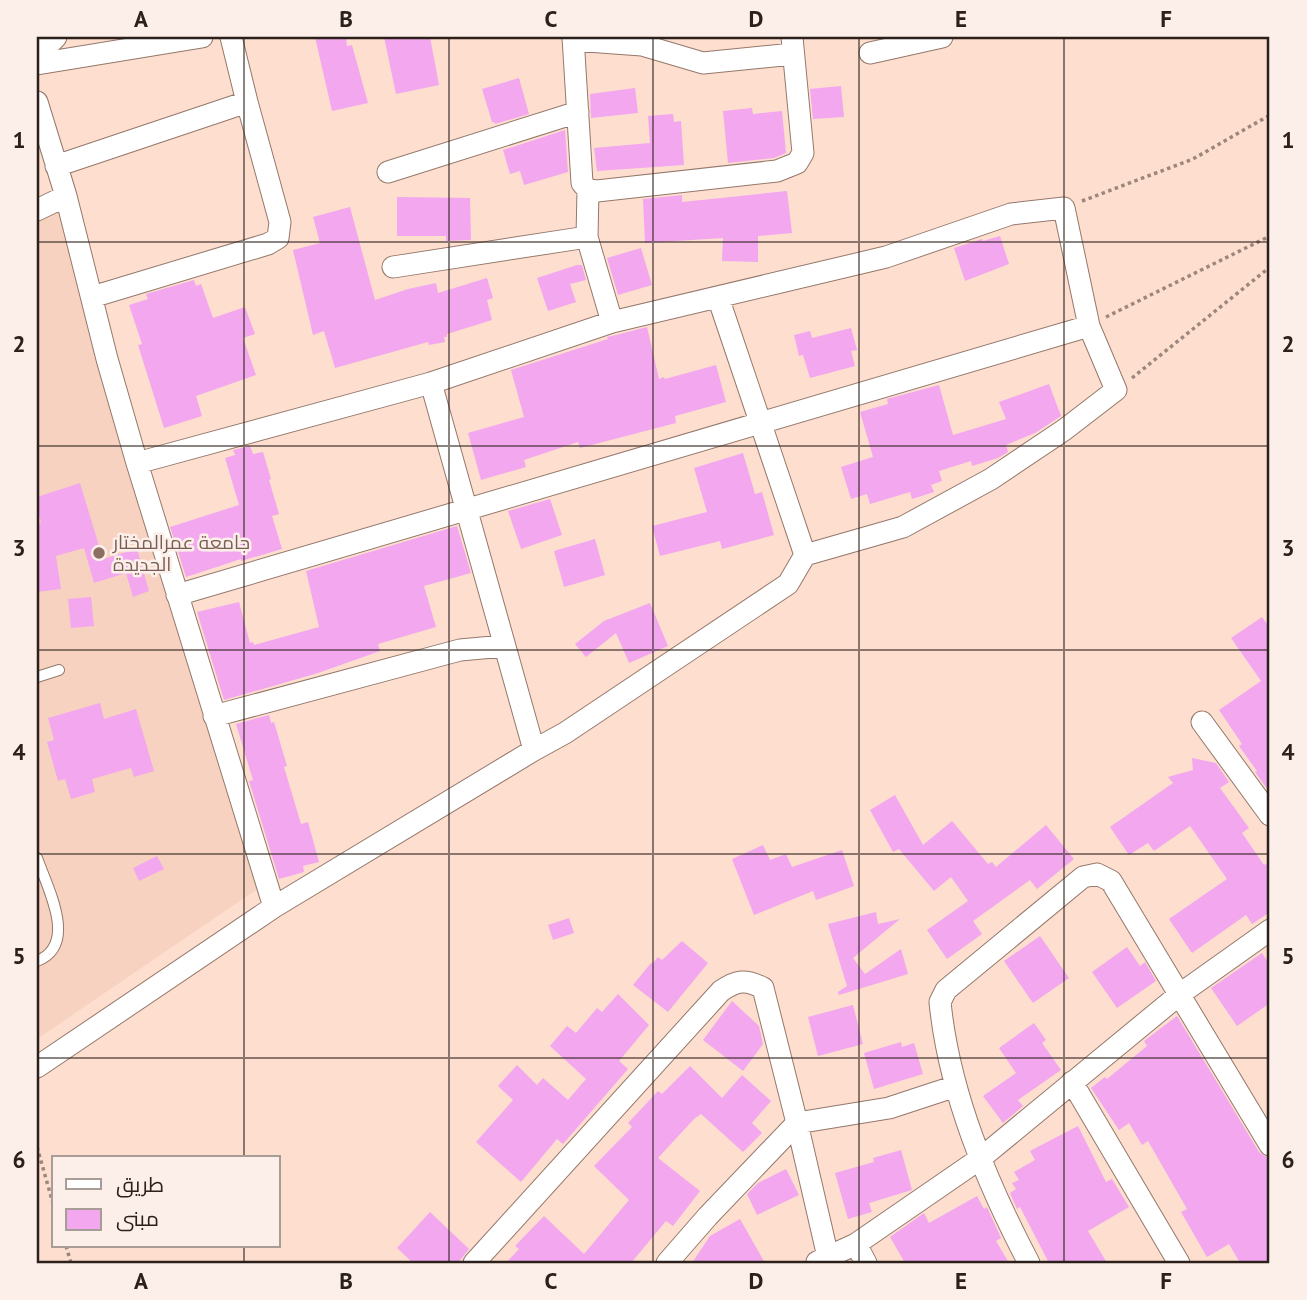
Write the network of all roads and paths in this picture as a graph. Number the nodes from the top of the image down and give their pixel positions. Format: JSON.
{"nodes":[{"id":1,"x":56,"y":37,"type":"edge"},
{"id":2,"x":202,"y":37,"type":"edge"},
{"id":3,"x":232,"y":37,"type":"edge"},
{"id":4,"x":942,"y":37,"type":"edge"},
{"id":5,"x":573,"y":38,"type":"edge"},
{"id":6,"x":792,"y":45,"type":"edge"},
{"id":7,"x":870,"y":53,"type":"dead end"},
{"id":8,"x":37,"y":56,"type":"edge"},
{"id":9,"x":37,"y":64,"type":"edge"},
{"id":10,"x":37,"y":102,"type":"edge"},
{"id":11,"x":247,"y":102,"type":"junction"},
{"id":12,"x":578,"y":112,"type":"junction"},
{"id":13,"x":1270,"y":115,"type":"edge"},
{"id":14,"x":56,"y":166,"type":"junction"},
{"id":15,"x":388,"y":172,"type":"dead end"},
{"id":16,"x":588,"y":190,"type":"junction"},
{"id":17,"x":66,"y":196,"type":"junction"},
{"id":18,"x":1064,"y":208,"type":"junction"},
{"id":19,"x":37,"y":210,"type":"edge"},
{"id":20,"x":1270,"y":236,"type":"edge"},
{"id":21,"x":586,"y":237,"type":"junction"},
{"id":22,"x":393,"y":267,"type":"dead end"},
{"id":23,"x":1270,"y":267,"type":"edge"},
{"id":24,"x":92,"y":297,"type":"junction"},
{"id":25,"x":718,"y":297,"type":"junction"},
{"id":26,"x":612,"y":322,"type":"junction"},
{"id":27,"x":1089,"y":326,"type":"junction"},
{"id":28,"x":431,"y":383,"type":"junction"},
{"id":29,"x":1116,"y":390,"type":"junction"},
{"id":30,"x":760,"y":424,"type":"junction"},
{"id":31,"x":137,"y":463,"type":"junction"},
{"id":32,"x":466,"y":511,"type":"junction"},
{"id":33,"x":805,"y":555,"type":"junction"},
{"id":34,"x":177,"y":595,"type":"junction"},
{"id":35,"x":504,"y":646,"type":"junction"},
{"id":36,"x":59,"y":670,"type":"dead end"},
{"id":37,"x":37,"y":677,"type":"edge"},
{"id":38,"x":214,"y":716,"type":"junction"},
{"id":39,"x":1202,"y":722,"type":"dead end"},
{"id":40,"x":534,"y":750,"type":"junction"},
{"id":41,"x":1270,"y":815,"type":"edge"},
{"id":42,"x":37,"y":858,"type":"edge"},
{"id":43,"x":274,"y":907,"type":"junction"},
{"id":44,"x":1270,"y":930,"type":"edge"},
{"id":45,"x":37,"y":961,"type":"edge"},
{"id":46,"x":1180,"y":994,"type":"junction"},
{"id":47,"x":37,"y":1067,"type":"edge"},
{"id":48,"x":1072,"y":1082,"type":"junction"},
{"id":49,"x":956,"y":1086,"type":"junction"},
{"id":50,"x":797,"y":1123,"type":"junction"},
{"id":51,"x":1270,"y":1145,"type":"edge"},
{"id":52,"x":37,"y":1147,"type":"edge"},
{"id":53,"x":981,"y":1158,"type":"junction"},
{"id":54,"x":52,"y":1200,"type":"edge"},
{"id":55,"x":856,"y":1244,"type":"junction"},
{"id":56,"x":822,"y":1260,"type":"edge"},
{"id":57,"x":474,"y":1263,"type":"edge"},
{"id":58,"x":667,"y":1263,"type":"edge"},
{"id":59,"x":866,"y":1263,"type":"edge"},
{"id":60,"x":1029,"y":1263,"type":"edge"},
{"id":61,"x":1179,"y":1263,"type":"edge"}],
"edges":[{"from":1,"to":8,"type":"street"},
{"from":2,"to":9,"type":"street"},
{"from":3,"to":11,"type":"street"},
{"from":4,"to":7,"type":"street"},
{"from":5,"to":6,"type":"street"},
{"from":5,"to":12,"type":"street"},
{"from":6,"to":16,"type":"street"},
{"from":10,"to":14,"type":"street"},
{"from":11,"to":14,"type":"street"},
{"from":11,"to":24,"type":"street"},
{"from":12,"to":15,"type":"street"},
{"from":12,"to":16,"type":"street"},
{"from":13,"to":18,"type":"path"},
{"from":14,"to":17,"type":"street"},
{"from":16,"to":21,"type":"street"},
{"from":17,"to":19,"type":"street"},
{"from":17,"to":24,"type":"street"},
{"from":18,"to":25,"type":"street"},
{"from":18,"to":27,"type":"street"},
{"from":20,"to":27,"type":"path"},
{"from":21,"to":22,"type":"street"},
{"from":21,"to":26,"type":"street"},
{"from":23,"to":29,"type":"path"},
{"from":24,"to":31,"type":"street"},
{"from":25,"to":26,"type":"street"},
{"from":25,"to":30,"type":"street"},
{"from":26,"to":28,"type":"street"},
{"from":27,"to":29,"type":"street"},
{"from":27,"to":30,"type":"street"},
{"from":28,"to":31,"type":"street"},
{"from":28,"to":32,"type":"street"},
{"from":29,"to":33,"type":"street"},
{"from":30,"to":32,"type":"street"},
{"from":30,"to":33,"type":"street"},
{"from":31,"to":34,"type":"street"},
{"from":32,"to":34,"type":"street"},
{"from":32,"to":35,"type":"street"},
{"from":33,"to":40,"type":"street"},
{"from":34,"to":38,"type":"street"},
{"from":35,"to":38,"type":"street"},
{"from":35,"to":40,"type":"street"},
{"from":36,"to":37,"type":"lane"},
{"from":38,"to":43,"type":"street"},
{"from":39,"to":41,"type":"street"},
{"from":40,"to":43,"type":"street"},
{"from":42,"to":45,"type":"lane"},
{"from":43,"to":47,"type":"street"},
{"from":44,"to":46,"type":"street"},
{"from":46,"to":48,"type":"street"},
{"from":46,"to":49,"type":"street"},
{"from":46,"to":51,"type":"street"},
{"from":48,"to":53,"type":"street"},
{"from":48,"to":61,"type":"street"},
{"from":49,"to":50,"type":"street"},
{"from":49,"to":53,"type":"street"},
{"from":50,"to":56,"type":"street"},
{"from":50,"to":57,"type":"street"},
{"from":50,"to":58,"type":"street"},
{"from":52,"to":54,"type":"path"},
{"from":53,"to":55,"type":"street"},
{"from":53,"to":60,"type":"street"},
{"from":55,"to":56,"type":"street"},
{"from":55,"to":59,"type":"street"}]}
